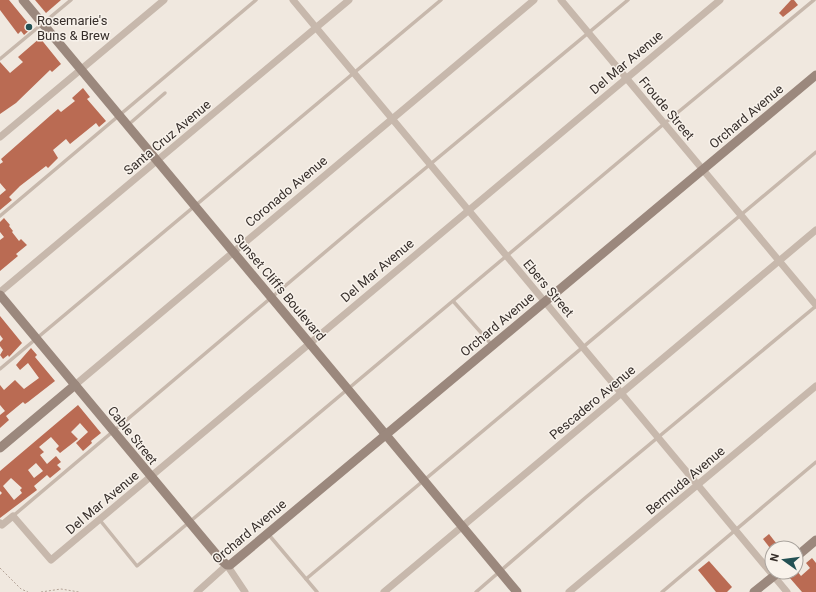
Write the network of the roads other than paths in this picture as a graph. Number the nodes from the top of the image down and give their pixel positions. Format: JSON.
{"nodes":[{"id":1,"x":23,"y":0,"type":"edge"},
{"id":2,"x":71,"y":0,"type":"edge"},
{"id":3,"x":164,"y":0,"type":"edge"},
{"id":4,"x":256,"y":0,"type":"edge"},
{"id":5,"x":292,"y":0,"type":"edge"},
{"id":6,"x":349,"y":0,"type":"edge"},
{"id":7,"x":441,"y":0,"type":"edge"},
{"id":8,"x":534,"y":0,"type":"edge"},
{"id":9,"x":561,"y":0,"type":"edge"},
{"id":10,"x":628,"y":0,"type":"edge"},
{"id":11,"x":720,"y":0,"type":"edge"},
{"id":12,"x":814,"y":0,"type":"edge"},
{"id":13,"x":43,"y":24,"type":"junction"},
{"id":14,"x":316,"y":28,"type":"junction"},
{"id":15,"x":588,"y":33,"type":"junction"},
{"id":16,"x":0,"y":59,"type":"edge"},
{"id":17,"x":81,"y":70,"type":"junction"},
{"id":18,"x":353,"y":74,"type":"junction"},
{"id":19,"x":816,"y":75,"type":"edge"},
{"id":20,"x":626,"y":77,"type":"junction"},
{"id":21,"x":165,"y":93,"type":"dead end"},
{"id":22,"x":118,"y":115,"type":"junction"},
{"id":23,"x":392,"y":120,"type":"junction"},
{"id":24,"x":665,"y":123,"type":"junction"},
{"id":25,"x":128,"y":126,"type":"junction"},
{"id":26,"x":0,"y":137,"type":"edge"},
{"id":27,"x":816,"y":152,"type":"edge"},
{"id":28,"x":157,"y":161,"type":"junction"},
{"id":29,"x":430,"y":166,"type":"junction"},
{"id":30,"x":702,"y":169,"type":"junction"},
{"id":31,"x":195,"y":206,"type":"junction"},
{"id":32,"x":468,"y":209,"type":"junction"},
{"id":33,"x":740,"y":215,"type":"junction"},
{"id":34,"x":0,"y":216,"type":"edge"},
{"id":35,"x":816,"y":230,"type":"edge"},
{"id":36,"x":234,"y":252,"type":"junction"},
{"id":37,"x":506,"y":256,"type":"junction"},
{"id":38,"x":779,"y":260,"type":"junction"},
{"id":39,"x":0,"y":294,"type":"edge"},
{"id":40,"x":272,"y":297,"type":"junction"},
{"id":41,"x":453,"y":301,"type":"junction"},
{"id":42,"x":544,"y":302,"type":"junction"},
{"id":43,"x":816,"y":306,"type":"edge"},
{"id":44,"x":36,"y":339,"type":"junction"},
{"id":45,"x":310,"y":343,"type":"junction"},
{"id":46,"x":492,"y":345,"type":"junction"},
{"id":47,"x":583,"y":348,"type":"junction"},
{"id":48,"x":0,"y":369,"type":"edge"},
{"id":49,"x":75,"y":385,"type":"junction"},
{"id":50,"x":816,"y":386,"type":"edge"},
{"id":51,"x":348,"y":388,"type":"junction"},
{"id":52,"x":621,"y":393,"type":"junction"},
{"id":53,"x":113,"y":431,"type":"junction"},
{"id":54,"x":386,"y":434,"type":"junction"},
{"id":55,"x":660,"y":438,"type":"junction"},
{"id":56,"x":0,"y":448,"type":"edge"},
{"id":57,"x":816,"y":462,"type":"edge"},
{"id":58,"x":151,"y":477,"type":"junction"},
{"id":59,"x":424,"y":480,"type":"junction"},
{"id":60,"x":698,"y":484,"type":"junction"},
{"id":61,"x":13,"y":516,"type":"junction"},
{"id":62,"x":99,"y":519,"type":"junction"},
{"id":63,"x":189,"y":522,"type":"junction"},
{"id":64,"x":0,"y":523,"type":"edge"},
{"id":65,"x":462,"y":526,"type":"junction"},
{"id":66,"x":736,"y":530,"type":"junction"},
{"id":67,"x":268,"y":534,"type":"junction"},
{"id":68,"x":816,"y":540,"type":"edge"},
{"id":69,"x":804,"y":550,"type":"edge"},
{"id":70,"x":764,"y":561,"type":"edge"},
{"id":71,"x":227,"y":565,"type":"junction"},
{"id":72,"x":500,"y":572,"type":"junction"},
{"id":73,"x":306,"y":579,"type":"junction"},
{"id":74,"x":769,"y":580,"type":"edge"},
{"id":75,"x":779,"y":580,"type":"edge"},
{"id":76,"x":197,"y":592,"type":"edge"},
{"id":77,"x":245,"y":592,"type":"edge"},
{"id":78,"x":317,"y":592,"type":"edge"},
{"id":79,"x":384,"y":592,"type":"edge"},
{"id":80,"x":476,"y":592,"type":"edge"},
{"id":81,"x":517,"y":592,"type":"edge"},
{"id":82,"x":569,"y":592,"type":"edge"},
{"id":83,"x":662,"y":592,"type":"edge"},
{"id":84,"x":754,"y":592,"type":"edge"},
{"id":85,"x":786,"y":592,"type":"edge"}],
"edges":[{"from":1,"to":13,"type":"street","name":"Sunset Cliffs Boulevard"},
{"from":2,"to":13,"type":"lane"},
{"from":3,"to":17,"type":"street"},
{"from":4,"to":22,"type":"lane"},
{"from":5,"to":14,"type":"street","name":"Ebers Street"},
{"from":6,"to":14,"type":"street","name":"Santa Cruz Avenue"},
{"from":7,"to":18,"type":"lane"},
{"from":8,"to":23,"type":"street","name":"Coronado Avenue"},
{"from":9,"to":15,"type":"street","name":"Froude Street"},
{"from":10,"to":15,"type":"lane"},
{"from":11,"to":20,"type":"street","name":"Del Mar Avenue"},
{"from":12,"to":24,"type":"lane"},
{"from":13,"to":16,"type":"lane"},
{"from":13,"to":17,"type":"street","name":"Sunset Cliffs Boulevard"},
{"from":14,"to":18,"type":"street","name":"Ebers Street"},
{"from":14,"to":28,"type":"street","name":"Santa Cruz Avenue"},
{"from":15,"to":20,"type":"street","name":"Froude Street"},
{"from":15,"to":29,"type":"lane"},
{"from":17,"to":22,"type":"street","name":"Sunset Cliffs Boulevard"},
{"from":17,"to":26,"type":"street"},
{"from":18,"to":23,"type":"street","name":"Ebers Street"},
{"from":18,"to":31,"type":"lane"},
{"from":19,"to":30,"type":"street","name":"Orchard Avenue"},
{"from":20,"to":24,"type":"street","name":"Froude Street"},
{"from":20,"to":32,"type":"street","name":"Del Mar Avenue"},
{"from":21,"to":25,"type":"lane"},
{"from":22,"to":25,"type":"street","name":"Sunset Cliffs Boulevard"},
{"from":22,"to":34,"type":"lane"},
{"from":23,"to":29,"type":"street","name":"Ebers Street"},
{"from":23,"to":36,"type":"street","name":"Coronado Avenue"},
{"from":24,"to":30,"type":"street","name":"Froude Street"},
{"from":24,"to":37,"type":"lane"},
{"from":25,"to":28,"type":"street","name":"Sunset Cliffs Boulevard"},
{"from":27,"to":33,"type":"lane"},
{"from":28,"to":31,"type":"street","name":"Sunset Cliffs Boulevard"},
{"from":28,"to":39,"type":"street","name":"Santa Cruz Avenue"},
{"from":29,"to":32,"type":"street","name":"Ebers Street"},
{"from":29,"to":40,"type":"lane"},
{"from":30,"to":33,"type":"street","name":"Froude Street"},
{"from":30,"to":42,"type":"street","name":"Orchard Avenue"},
{"from":31,"to":36,"type":"street","name":"Sunset Cliffs Boulevard"},
{"from":31,"to":44,"type":"lane"},
{"from":32,"to":37,"type":"street","name":"Ebers Street"},
{"from":32,"to":45,"type":"street","name":"Del Mar Avenue"},
{"from":33,"to":38,"type":"street","name":"Froude Street"},
{"from":33,"to":47,"type":"lane"},
{"from":35,"to":38,"type":"street","name":"Pescadero Avenue"},
{"from":36,"to":40,"type":"street","name":"Sunset Cliffs Boulevard"},
{"from":36,"to":49,"type":"street","name":"Coronado Avenue"},
{"from":37,"to":41,"type":"lane"},
{"from":37,"to":42,"type":"street","name":"Ebers Street"},
{"from":38,"to":43,"type":"street","name":"Froude Street"},
{"from":38,"to":52,"type":"street","name":"Pescadero Avenue"},
{"from":39,"to":44,"type":"street","name":"Cable Street"},
{"from":40,"to":45,"type":"street","name":"Sunset Cliffs Boulevard"},
{"from":40,"to":53,"type":"lane"},
{"from":41,"to":46,"type":"lane"},
{"from":41,"to":51,"type":"lane"},
{"from":42,"to":46,"type":"street","name":"Orchard Avenue"},
{"from":42,"to":47,"type":"street","name":"Ebers Street"},
{"from":43,"to":55,"type":"lane"},
{"from":44,"to":48,"type":"lane"},
{"from":44,"to":49,"type":"street","name":"Cable Street"},
{"from":45,"to":51,"type":"street","name":"Sunset Cliffs Boulevard"},
{"from":45,"to":58,"type":"street","name":"Del Mar Avenue"},
{"from":46,"to":54,"type":"street","name":"Orchard Avenue"},
{"from":47,"to":52,"type":"street","name":"Ebers Street"},
{"from":47,"to":59,"type":"lane"},
{"from":49,"to":53,"type":"street","name":"Cable Street"},
{"from":49,"to":56,"type":"street","name":"Coronado Avenue"},
{"from":50,"to":60,"type":"street","name":"Bermuda Avenue"},
{"from":51,"to":54,"type":"street","name":"Sunset Cliffs Boulevard"},
{"from":51,"to":63,"type":"lane"},
{"from":52,"to":55,"type":"street","name":"Ebers Street"},
{"from":52,"to":65,"type":"street","name":"Pescadero Avenue"},
{"from":53,"to":58,"type":"street","name":"Cable Street"},
{"from":53,"to":61,"type":"lane"},
{"from":54,"to":59,"type":"street","name":"Sunset Cliffs Boulevard"},
{"from":54,"to":67,"type":"street","name":"Orchard Avenue"},
{"from":55,"to":60,"type":"street","name":"Ebers Street"},
{"from":55,"to":72,"type":"lane"},
{"from":57,"to":66,"type":"lane"},
{"from":58,"to":62,"type":"street","name":"Del Mar Avenue"},
{"from":58,"to":63,"type":"street","name":"Cable Street"},
{"from":59,"to":65,"type":"street","name":"Sunset Cliffs Boulevard"},
{"from":59,"to":73,"type":"lane"},
{"from":60,"to":66,"type":"street","name":"Ebers Street"},
{"from":60,"to":82,"type":"street","name":"Bermuda Avenue"},
{"from":61,"to":62,"type":"street","name":"Del Mar Avenue"},
{"from":61,"to":64,"type":"street"},
{"from":62,"to":63,"type":"lane"},
{"from":63,"to":71,"type":"street","name":"Cable Street"},
{"from":65,"to":72,"type":"street","name":"Sunset Cliffs Boulevard"},
{"from":65,"to":79,"type":"street","name":"Pescadero Avenue"},
{"from":66,"to":70,"type":"street","name":"Ebers Street"},
{"from":66,"to":83,"type":"lane"},
{"from":67,"to":71,"type":"street","name":"Orchard Avenue"},
{"from":67,"to":73,"type":"lane"},
{"from":68,"to":69,"type":"street"},
{"from":71,"to":76,"type":"street","name":"Orchard Avenue"},
{"from":71,"to":77,"type":"street","name":"Cable Street"},
{"from":72,"to":80,"type":"lane"},
{"from":72,"to":81,"type":"street","name":"Sunset Cliffs Boulevard"},
{"from":73,"to":78,"type":"lane"},
{"from":74,"to":84,"type":"street"},
{"from":75,"to":85,"type":"street","name":"Ebers Street"}]}
